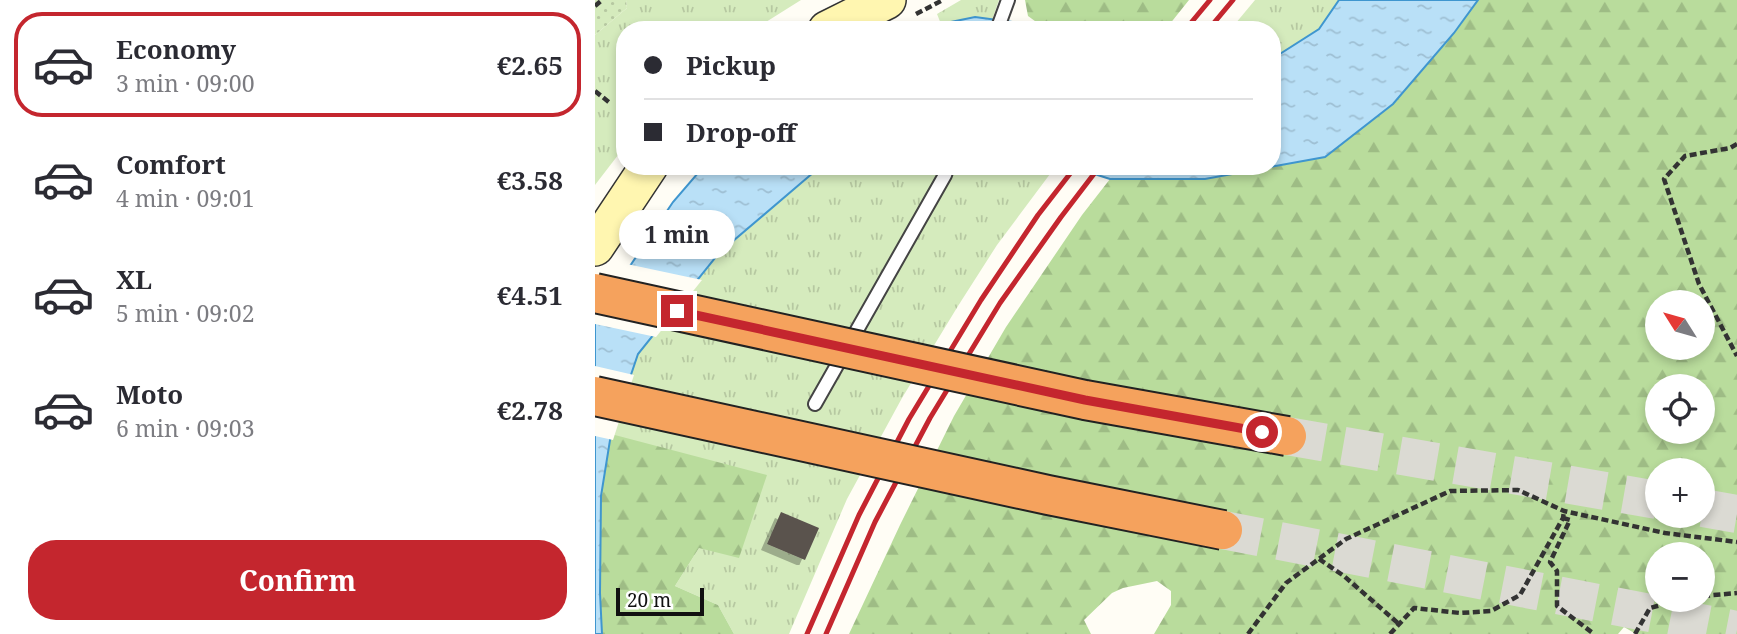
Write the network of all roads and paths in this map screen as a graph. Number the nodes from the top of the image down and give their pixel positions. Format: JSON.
{"nodes":[{"id":1,"x":602,"y":0,"type":"edge"},
{"id":2,"x":887,"y":0,"type":"edge"},
{"id":3,"x":1007,"y":2,"type":"edge"},
{"id":4,"x":595,"y":6,"type":"edge"},
{"id":5,"x":845,"y":21,"type":"edge"},
{"id":6,"x":1000,"y":21,"type":"edge"},
{"id":7,"x":595,"y":91,"type":"edge"},
{"id":8,"x":610,"y":103,"type":"dead end"},
{"id":9,"x":1737,"y":144,"type":"edge"},
{"id":10,"x":643,"y":175,"type":"edge"},
{"id":11,"x":945,"y":175,"type":"edge"},
{"id":12,"x":595,"y":247,"type":"edge"},
{"id":13,"x":595,"y":293,"type":"edge"},
{"id":14,"x":1737,"y":356,"type":"edge"},
{"id":15,"x":595,"y":396,"type":"edge"},
{"id":16,"x":815,"y":404,"type":"dead end"},
{"id":17,"x":1287,"y":436,"type":"tunnel mouth"},
{"id":18,"x":1564,"y":511,"type":"junction"},
{"id":19,"x":1563,"y":518,"type":"junction"},
{"id":20,"x":1223,"y":530,"type":"tunnel mouth"},
{"id":21,"x":1737,"y":542,"type":"edge"},
{"id":22,"x":1319,"y":559,"type":"junction"},
{"id":23,"x":1737,"y":593,"type":"edge"},
{"id":24,"x":1715,"y":595,"type":"edge"},
{"id":25,"x":1648,"y":612,"type":"edge"},
{"id":26,"x":1399,"y":624,"type":"junction"},
{"id":27,"x":1248,"y":634,"type":"edge"},
{"id":28,"x":1389,"y":634,"type":"edge"},
{"id":29,"x":1594,"y":634,"type":"edge"},
{"id":30,"x":1635,"y":634,"type":"edge"}],
"edges":[{"from":1,"to":4,"type":"path"},
{"from":2,"to":5,"type":"main road"},
{"from":3,"to":6,"type":"lane"},
{"from":7,"to":8,"type":"path"},
{"from":9,"to":14,"type":"path"},
{"from":10,"to":12,"type":"main road"},
{"from":11,"to":16,"type":"lane"},
{"from":13,"to":17,"type":"highway","bridge":true},
{"from":15,"to":20,"type":"highway","bridge":true},
{"from":18,"to":19,"type":"path"},
{"from":18,"to":21,"type":"path"},
{"from":18,"to":22,"type":"path"},
{"from":19,"to":26,"type":"path"},
{"from":19,"to":29,"type":"path"},
{"from":22,"to":26,"type":"path"},
{"from":22,"to":27,"type":"path"},
{"from":23,"to":24,"type":"path"},
{"from":25,"to":30,"type":"path"},
{"from":26,"to":28,"type":"path"}]}
